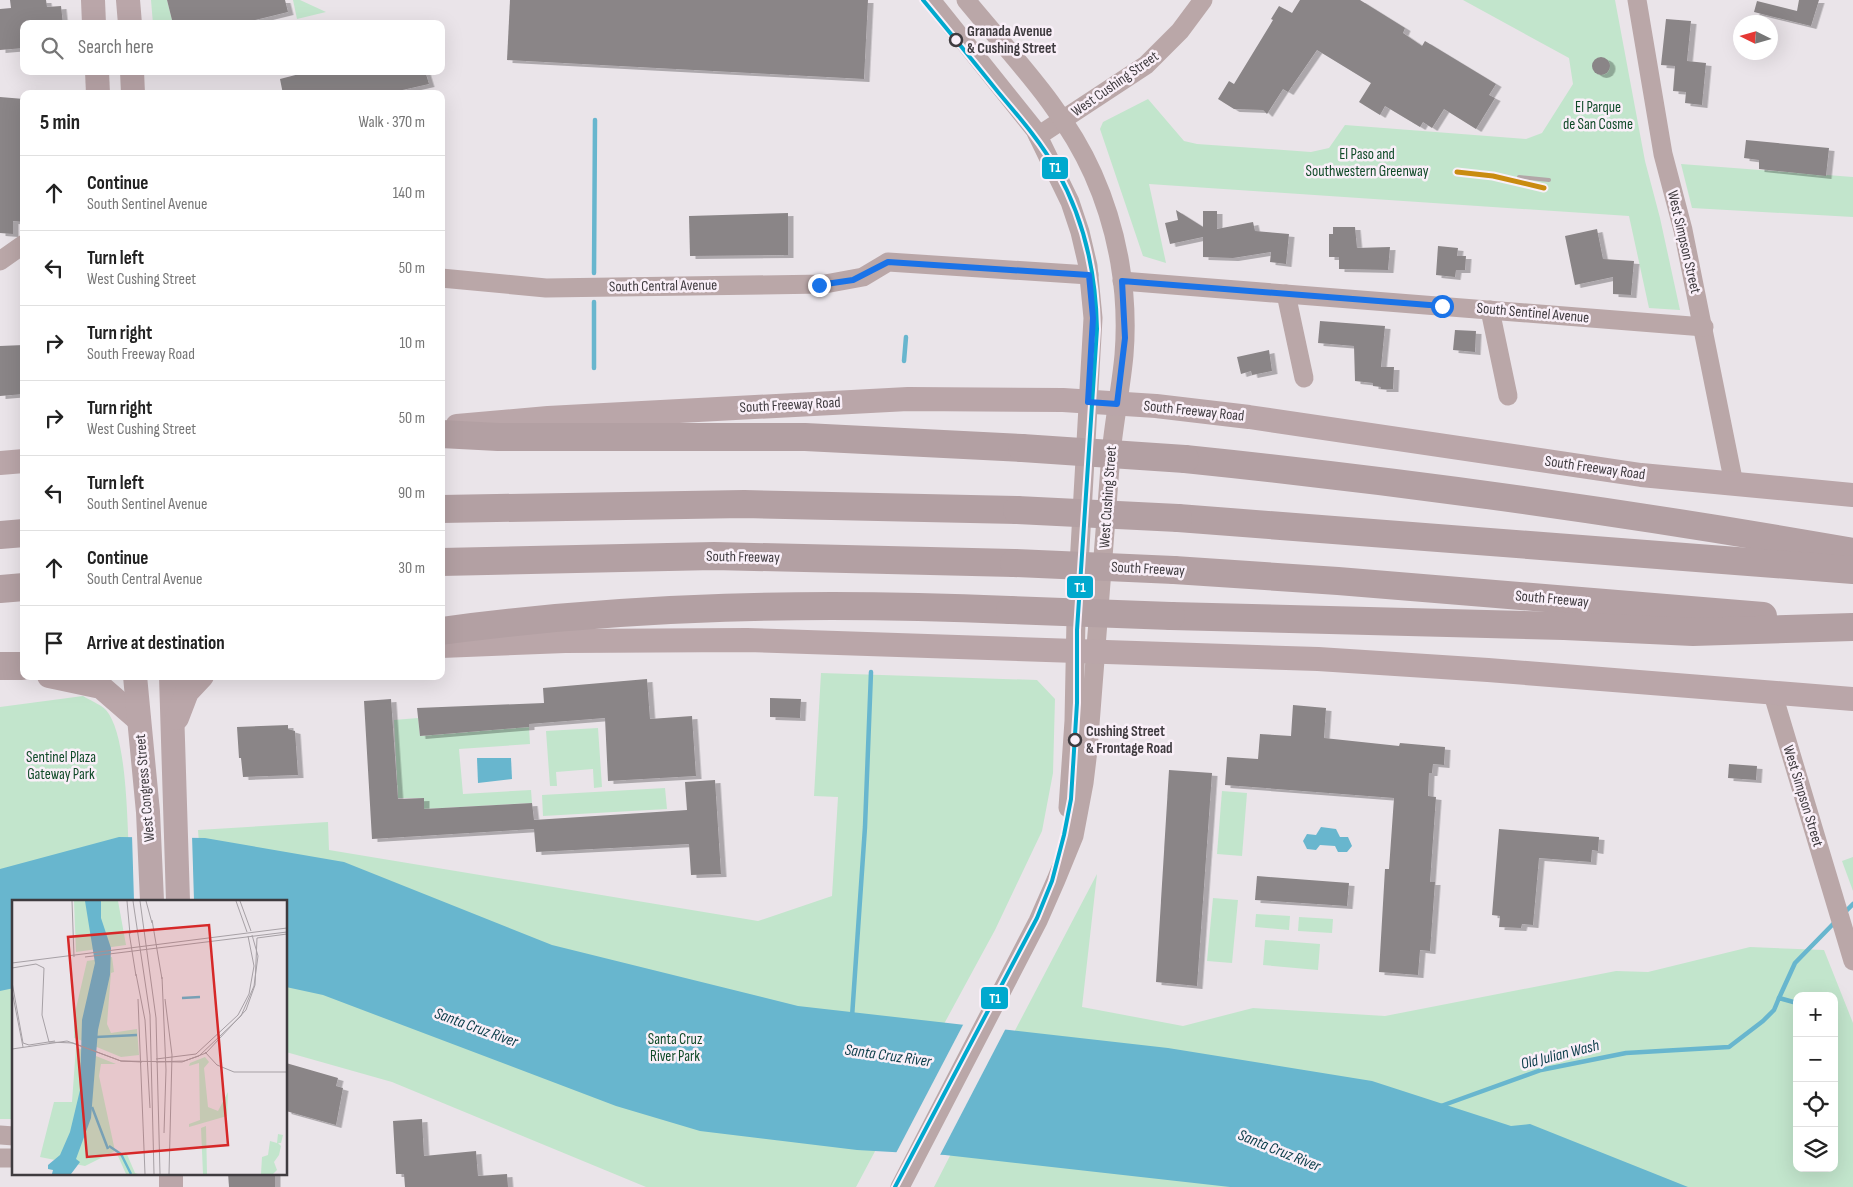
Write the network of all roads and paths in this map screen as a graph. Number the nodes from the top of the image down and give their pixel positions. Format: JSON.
{"nodes":[{"id":1,"x":93,"y":0,"type":"edge"},
{"id":2,"x":128,"y":0,"type":"edge"},
{"id":3,"x":931,"y":0,"type":"edge"},
{"id":4,"x":966,"y":0,"type":"edge"},
{"id":5,"x":1203,"y":0,"type":"edge"},
{"id":6,"x":1637,"y":0,"type":"edge"},
{"id":7,"x":94,"y":20,"type":"edge"},
{"id":8,"x":130,"y":20,"type":"edge"},
{"id":9,"x":97,"y":75,"type":"edge"},
{"id":10,"x":132,"y":75,"type":"edge"},
{"id":11,"x":98,"y":90,"type":"edge"},
{"id":12,"x":133,"y":90,"type":"edge"},
{"id":13,"x":1063,"y":121,"type":"junction"},
{"id":14,"x":1038,"y":136,"type":"junction"},
{"id":15,"x":20,"y":247,"type":"edge"},
{"id":16,"x":0,"y":260,"type":"edge"},
{"id":17,"x":1089,"y":275,"type":"junction"},
{"id":18,"x":445,"y":278,"type":"edge"},
{"id":19,"x":1122,"y":281,"type":"junction"},
{"id":20,"x":1286,"y":294,"type":"junction"},
{"id":21,"x":1490,"y":310,"type":"junction"},
{"id":22,"x":1704,"y":327,"type":"junction"},
{"id":23,"x":1304,"y":378,"type":"dead end"},
{"id":24,"x":1508,"y":396,"type":"dead end"},
{"id":25,"x":1088,"y":402,"type":"junction"},
{"id":26,"x":1117,"y":404,"type":"junction"},
{"id":27,"x":445,"y":427,"type":"edge"},
{"id":28,"x":445,"y":434,"type":"edge"},
{"id":29,"x":20,"y":461,"type":"edge"},
{"id":30,"x":0,"y":463,"type":"edge"},
{"id":31,"x":1734,"y":484,"type":"junction"},
{"id":32,"x":1853,"y":494,"type":"edge"},
{"id":33,"x":445,"y":509,"type":"edge"},
{"id":34,"x":20,"y":533,"type":"edge"},
{"id":35,"x":0,"y":535,"type":"edge"},
{"id":36,"x":1853,"y":552,"type":"edge"},
{"id":37,"x":445,"y":562,"type":"edge"},
{"id":38,"x":1853,"y":570,"type":"edge"},
{"id":39,"x":20,"y":587,"type":"edge"},
{"id":40,"x":0,"y":589,"type":"edge"},
{"id":41,"x":1853,"y":623,"type":"edge"},
{"id":42,"x":1853,"y":627,"type":"edge"},
{"id":43,"x":445,"y":631,"type":"edge"},
{"id":44,"x":445,"y":646,"type":"edge"},
{"id":45,"x":1085,"y":651,"type":"junction"},
{"id":46,"x":68,"y":680,"type":"edge"},
{"id":47,"x":135,"y":680,"type":"edge"},
{"id":48,"x":172,"y":680,"type":"edge"},
{"id":49,"x":197,"y":680,"type":"edge"},
{"id":50,"x":1772,"y":691,"type":"junction"},
{"id":51,"x":1853,"y":699,"type":"edge"},
{"id":52,"x":140,"y":720,"type":"junction"},
{"id":53,"x":173,"y":732,"type":"junction"},
{"id":54,"x":152,"y":900,"type":"edge"},
{"id":55,"x":178,"y":900,"type":"edge"},
{"id":56,"x":1853,"y":961,"type":"edge"},
{"id":57,"x":171,"y":1174,"type":"edge"},
{"id":58,"x":902,"y":1183,"type":"edge"},
{"id":59,"x":171,"y":1187,"type":"edge"}],
"edges":[{"from":1,"to":7,"type":"main road"},
{"from":2,"to":8,"type":"main road"},
{"from":3,"to":14,"type":"street"},
{"from":4,"to":13,"type":"street"},
{"from":5,"to":13,"type":"street","name":"West Cushing Street"},
{"from":6,"to":22,"type":"street","name":"West Simpson Street"},
{"from":9,"to":11,"type":"main road"},
{"from":10,"to":12,"type":"main road"},
{"from":13,"to":14,"type":"street","name":"West Cushing Street"},
{"from":13,"to":19,"type":"street","name":"West Cushing Street"},
{"from":14,"to":17,"type":"street","name":"West Cushing Street"},
{"from":15,"to":16,"type":"street"},
{"from":17,"to":18,"type":"street","name":"South Central Avenue"},
{"from":17,"to":25,"type":"street","name":"West Cushing Street"},
{"from":19,"to":20,"type":"street","name":"South Sentinel Avenue"},
{"from":19,"to":26,"type":"street","name":"West Cushing Street"},
{"from":20,"to":21,"type":"street","name":"South Sentinel Avenue"},
{"from":20,"to":23,"type":"street"},
{"from":21,"to":22,"type":"street","name":"South Sentinel Avenue"},
{"from":21,"to":24,"type":"street"},
{"from":22,"to":31,"type":"street","name":"West Simpson Street"},
{"from":25,"to":26,"type":"main road","name":"South Freeway Road"},
{"from":25,"to":27,"type":"main road","name":"South Freeway Road"},
{"from":25,"to":45,"type":"street","name":"West Cushing Street"},
{"from":26,"to":31,"type":"main road","name":"South Freeway Road"},
{"from":26,"to":45,"type":"street","name":"West Cushing Street"},
{"from":28,"to":36,"type":"highway","bridge":true},
{"from":29,"to":30,"type":"main road"},
{"from":31,"to":32,"type":"main road","name":"South Freeway Road"},
{"from":33,"to":38,"type":"highway","bridge":true},
{"from":34,"to":35,"type":"highway"},
{"from":37,"to":41,"type":"highway","name":"South Freeway","bridge":true},
{"from":39,"to":40,"type":"highway"},
{"from":42,"to":43,"type":"highway","bridge":true},
{"from":44,"to":45,"type":"main road"},
{"from":45,"to":50,"type":"main road"},
{"from":45,"to":58,"type":"street","name":"West Cushing Street"},
{"from":46,"to":52,"type":"main road"},
{"from":47,"to":52,"type":"main road","name":"West Congress Street"},
{"from":48,"to":53,"type":"main road","name":"West Congress Street"},
{"from":49,"to":53,"type":"main road"},
{"from":50,"to":51,"type":"main road"},
{"from":50,"to":56,"type":"street","name":"West Simpson Street"},
{"from":52,"to":54,"type":"main road","name":"West Congress Street"},
{"from":53,"to":55,"type":"main road","name":"West Congress Street"},
{"from":57,"to":59,"type":"main road"}]}
